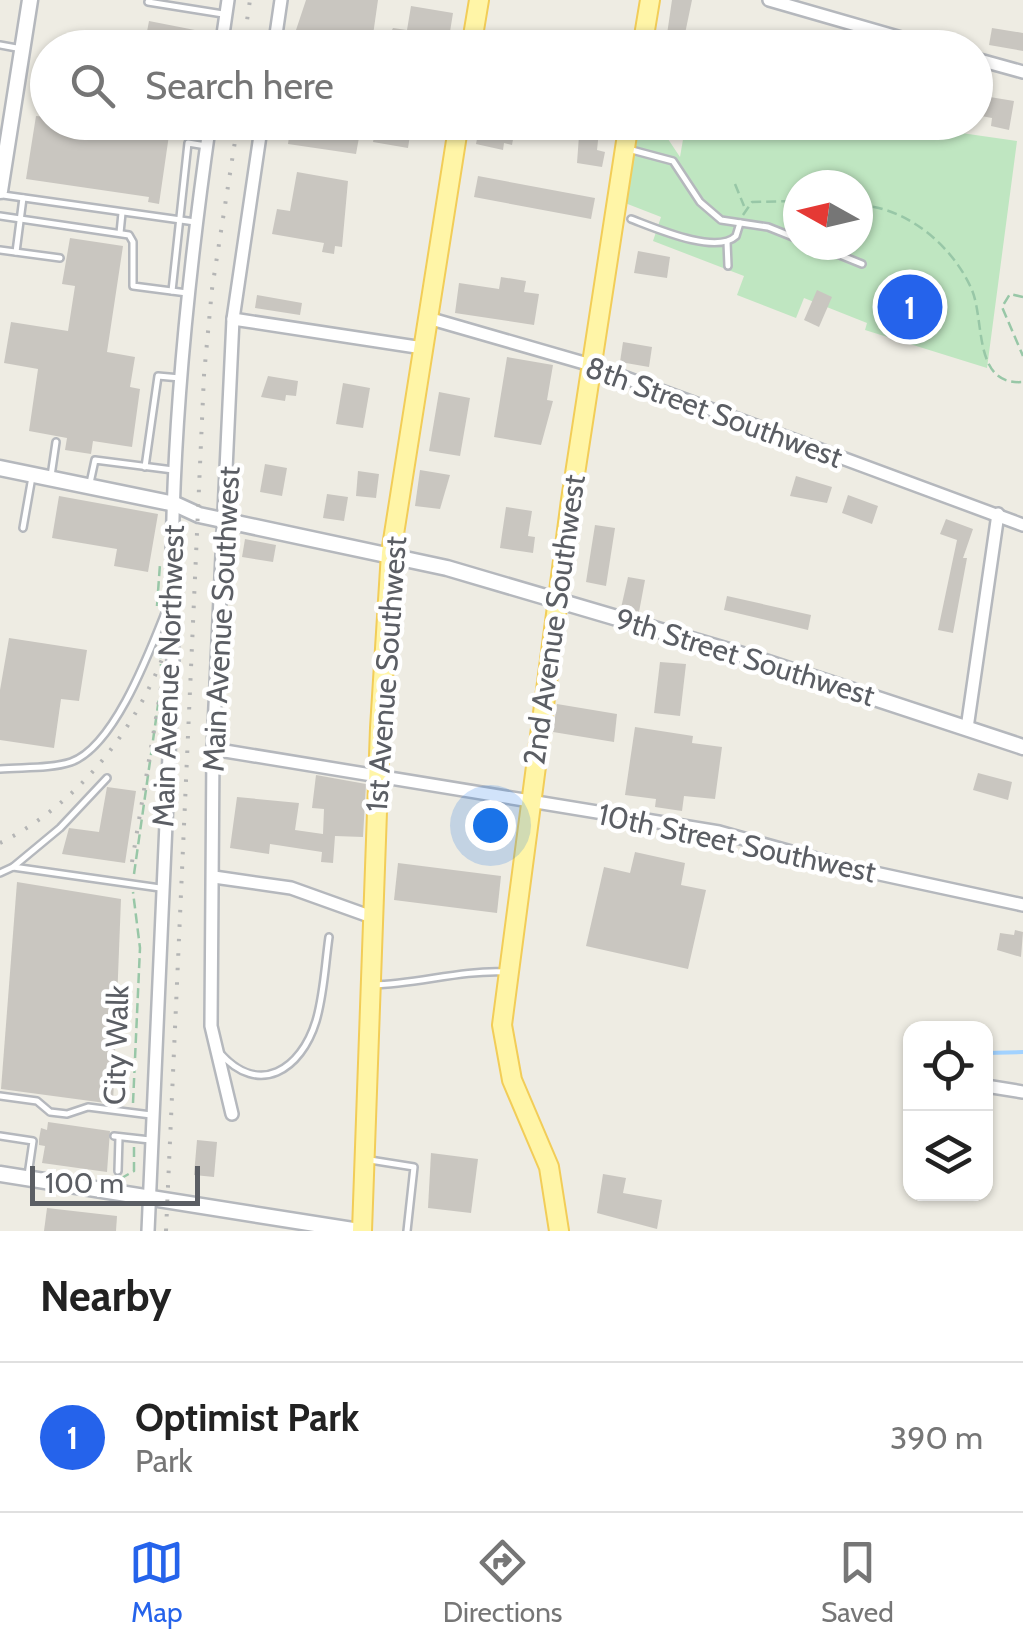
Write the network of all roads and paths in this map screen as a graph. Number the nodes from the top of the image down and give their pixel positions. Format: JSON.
{"nodes":[{"id":1,"x":30,"y":0,"type":"edge"},
{"id":2,"x":228,"y":0,"type":"edge"},
{"id":3,"x":281,"y":0,"type":"edge"},
{"id":4,"x":478,"y":0,"type":"edge"},
{"id":5,"x":650,"y":0,"type":"edge"},
{"id":6,"x":768,"y":0,"type":"edge"},
{"id":7,"x":148,"y":2,"type":"edge"},
{"id":8,"x":226,"y":14,"type":"junction"},
{"id":9,"x":224,"y":30,"type":"edge"},
{"id":10,"x":277,"y":30,"type":"edge"},
{"id":11,"x":474,"y":30,"type":"edge"},
{"id":12,"x":645,"y":30,"type":"edge"},
{"id":13,"x":873,"y":30,"type":"edge"},
{"id":14,"x":0,"y":45,"type":"edge"},
{"id":15,"x":22,"y":48,"type":"junction"},
{"id":16,"x":993,"y":64,"type":"edge"},
{"id":17,"x":1023,"y":72,"type":"edge"},
{"id":18,"x":4,"y":117,"type":"edge"},
{"id":19,"x":208,"y":140,"type":"edge"},
{"id":20,"x":259,"y":140,"type":"edge"},
{"id":21,"x":457,"y":140,"type":"edge"},
{"id":22,"x":627,"y":140,"type":"edge"},
{"id":23,"x":207,"y":146,"type":"junction"},
{"id":24,"x":3,"y":147,"type":"edge"},
{"id":25,"x":625,"y":148,"type":"junction"},
{"id":26,"x":735,"y":184,"type":"dead end"},
{"id":27,"x":0,"y":193,"type":"edge"},
{"id":28,"x":23,"y":198,"type":"junction"},
{"id":29,"x":783,"y":201,"type":"edge"},
{"id":30,"x":744,"y":207,"type":"junction"},
{"id":31,"x":873,"y":208,"type":"edge"},
{"id":32,"x":122,"y":213,"type":"junction"},
{"id":33,"x":0,"y":216,"type":"edge"},
{"id":34,"x":20,"y":218,"type":"junction"},
{"id":35,"x":631,"y":219,"type":"dead end"},
{"id":36,"x":177,"y":220,"type":"junction"},
{"id":37,"x":196,"y":222,"type":"junction"},
{"id":38,"x":740,"y":223,"type":"junction"},
{"id":39,"x":120,"y":233,"type":"junction"},
{"id":40,"x":783,"y":234,"type":"edge"},
{"id":41,"x":726,"y":242,"type":"junction"},
{"id":42,"x":0,"y":250,"type":"edge"},
{"id":43,"x":16,"y":252,"type":"junction"},
{"id":44,"x":60,"y":258,"type":"dead end"},
{"id":45,"x":852,"y":260,"type":"edge"},
{"id":46,"x":862,"y":264,"type":"dead end"},
{"id":47,"x":728,"y":266,"type":"dead end"},
{"id":48,"x":172,"y":291,"type":"junction"},
{"id":49,"x":188,"y":292,"type":"junction"},
{"id":50,"x":1023,"y":297,"type":"edge"},
{"id":51,"x":428,"y":318,"type":"junction"},
{"id":52,"x":233,"y":319,"type":"junction"},
{"id":53,"x":423,"y":348,"type":"junction"},
{"id":54,"x":1023,"y":356,"type":"edge"},
{"id":55,"x":591,"y":365,"type":"junction"},
{"id":56,"x":180,"y":378,"type":"junction"},
{"id":57,"x":1023,"y":382,"type":"edge"},
{"id":58,"x":56,"y":442,"type":"dead end"},
{"id":59,"x":145,"y":467,"type":"junction"},
{"id":60,"x":0,"y":468,"type":"edge"},
{"id":61,"x":173,"y":470,"type":"junction"},
{"id":62,"x":32,"y":476,"type":"junction"},
{"id":63,"x":50,"y":479,"type":"junction"},
{"id":64,"x":90,"y":487,"type":"junction"},
{"id":65,"x":175,"y":504,"type":"junction"},
{"id":66,"x":998,"y":514,"type":"junction"},
{"id":67,"x":226,"y":522,"type":"junction"},
{"id":68,"x":1023,"y":525,"type":"edge"},
{"id":69,"x":23,"y":528,"type":"dead end"},
{"id":70,"x":391,"y":554,"type":"junction"},
{"id":71,"x":558,"y":599,"type":"junction"},
{"id":72,"x":163,"y":601,"type":"junction"},
{"id":73,"x":158,"y":631,"type":"junction"},
{"id":74,"x":162,"y":680,"type":"dead end"},
{"id":75,"x":160,"y":697,"type":"dead end"},
{"id":76,"x":967,"y":728,"type":"junction"},
{"id":77,"x":1023,"y":747,"type":"edge"},
{"id":78,"x":213,"y":749,"type":"junction"},
{"id":79,"x":0,"y":769,"type":"edge"},
{"id":80,"x":378,"y":777,"type":"junction"},
{"id":81,"x":106,"y":778,"type":"dead end"},
{"id":82,"x":529,"y":801,"type":"junction"},
{"id":83,"x":12,"y":867,"type":"junction"},
{"id":84,"x":0,"y":874,"type":"edge"},
{"id":85,"x":214,"y":877,"type":"junction"},
{"id":86,"x":134,"y":884,"type":"junction"},
{"id":87,"x":160,"y":888,"type":"junction"},
{"id":88,"x":1023,"y":905,"type":"edge"},
{"id":89,"x":372,"y":917,"type":"junction"},
{"id":90,"x":328,"y":937,"type":"dead end"},
{"id":91,"x":507,"y":972,"type":"junction"},
{"id":92,"x":370,"y":985,"type":"junction"},
{"id":93,"x":215,"y":1047,"type":"junction"},
{"id":94,"x":993,"y":1087,"type":"edge"},
{"id":95,"x":1023,"y":1092,"type":"edge"},
{"id":96,"x":0,"y":1096,"type":"edge"},
{"id":97,"x":133,"y":1113,"type":"junction"},
{"id":98,"x":232,"y":1114,"type":"dead end"},
{"id":99,"x":151,"y":1115,"type":"junction"},
{"id":100,"x":0,"y":1136,"type":"edge"},
{"id":101,"x":134,"y":1140,"type":"junction"},
{"id":102,"x":150,"y":1140,"type":"junction"},
{"id":103,"x":362,"y":1159,"type":"junction"},
{"id":104,"x":118,"y":1171,"type":"dead end"},
{"id":105,"x":0,"y":1174,"type":"edge"},
{"id":106,"x":27,"y":1178,"type":"junction"},
{"id":107,"x":109,"y":1179,"type":"dead end"},
{"id":108,"x":147,"y":1196,"type":"junction"},
{"id":109,"x":148,"y":1231,"type":"edge"},
{"id":110,"x":361,"y":1231,"type":"edge"},
{"id":111,"x":407,"y":1231,"type":"edge"},
{"id":112,"x":559,"y":1231,"type":"edge"}],
"edges":[{"from":1,"to":15,"type":"street"},
{"from":2,"to":8,"type":"street"},
{"from":3,"to":10,"type":"street"},
{"from":4,"to":11,"type":"main road"},
{"from":5,"to":12,"type":"main road"},
{"from":6,"to":13,"type":"street"},
{"from":7,"to":8,"type":"lane"},
{"from":8,"to":9,"type":"street"},
{"from":14,"to":15,"type":"lane"},
{"from":15,"to":18,"type":"street"},
{"from":16,"to":17,"type":"street"},
{"from":18,"to":24,"type":"street"},
{"from":19,"to":23,"type":"street","name":"Main Avenue Northwest"},
{"from":20,"to":52,"type":"street","name":"Main Avenue Southwest"},
{"from":21,"to":51,"type":"main road","name":"1st Avenue Southwest"},
{"from":22,"to":25,"type":"main road","name":"2nd Avenue Southwest"},
{"from":23,"to":36,"type":"lane"},
{"from":23,"to":37,"type":"street","name":"Main Avenue Northwest"},
{"from":24,"to":27,"type":"street"},
{"from":25,"to":38,"type":"lane"},
{"from":25,"to":55,"type":"main road","name":"2nd Avenue Southwest"},
{"from":26,"to":30,"type":"path"},
{"from":27,"to":28,"type":"lane"},
{"from":28,"to":32,"type":"lane"},
{"from":28,"to":34,"type":"lane"},
{"from":29,"to":30,"type":"path"},
{"from":30,"to":38,"type":"path"},
{"from":31,"to":57,"type":"path"},
{"from":32,"to":36,"type":"lane"},
{"from":32,"to":39,"type":"lane"},
{"from":33,"to":34,"type":"lane"},
{"from":34,"to":39,"type":"lane"},
{"from":34,"to":43,"type":"lane"},
{"from":35,"to":41,"type":"lane"},
{"from":36,"to":37,"type":"lane"},
{"from":36,"to":48,"type":"lane"},
{"from":37,"to":49,"type":"street","name":"Main Avenue Northwest"},
{"from":38,"to":40,"type":"lane"},
{"from":38,"to":41,"type":"lane"},
{"from":39,"to":48,"type":"lane"},
{"from":41,"to":47,"type":"lane"},
{"from":42,"to":43,"type":"lane"},
{"from":43,"to":44,"type":"lane"},
{"from":45,"to":46,"type":"lane"},
{"from":48,"to":49,"type":"lane"},
{"from":49,"to":56,"type":"street","name":"Main Avenue Northwest"},
{"from":50,"to":54,"type":"path"},
{"from":51,"to":53,"type":"main road","name":"1st Avenue Southwest"},
{"from":51,"to":55,"type":"street","name":"8th Street Southwest"},
{"from":52,"to":53,"type":"street"},
{"from":52,"to":67,"type":"street","name":"Main Avenue Southwest"},
{"from":53,"to":70,"type":"main road","name":"1st Avenue Southwest"},
{"from":55,"to":66,"type":"street","name":"8th Street Southwest"},
{"from":55,"to":71,"type":"main road","name":"2nd Avenue Southwest"},
{"from":56,"to":59,"type":"lane"},
{"from":56,"to":61,"type":"street","name":"Main Avenue Northwest"},
{"from":58,"to":63,"type":"lane"},
{"from":59,"to":61,"type":"lane"},
{"from":59,"to":64,"type":"lane"},
{"from":60,"to":62,"type":"street","name":"9th Street Southwest"},
{"from":61,"to":65,"type":"street","name":"Main Avenue Northwest"},
{"from":62,"to":63,"type":"street","name":"9th Street Southwest"},
{"from":62,"to":69,"type":"lane"},
{"from":63,"to":64,"type":"street","name":"9th Street Southwest"},
{"from":64,"to":65,"type":"street","name":"9th Street Southwest"},
{"from":65,"to":67,"type":"street","name":"9th Street Southwest"},
{"from":65,"to":72,"type":"street","name":"Main Avenue Northwest"},
{"from":66,"to":68,"type":"street","name":"8th Street Southwest"},
{"from":66,"to":76,"type":"street"},
{"from":67,"to":70,"type":"street","name":"9th Street Southwest"},
{"from":67,"to":78,"type":"street","name":"Main Avenue Southwest"},
{"from":70,"to":71,"type":"street","name":"9th Street Southwest"},
{"from":70,"to":80,"type":"main road","name":"1st Avenue Southwest"},
{"from":71,"to":76,"type":"street","name":"9th Street Southwest"},
{"from":71,"to":82,"type":"main road","name":"2nd Avenue Southwest"},
{"from":72,"to":73,"type":"lane"},
{"from":72,"to":73,"type":"path"},
{"from":72,"to":87,"type":"street","name":"Main Avenue Northwest"},
{"from":73,"to":74,"type":"path"},
{"from":73,"to":79,"type":"lane"},
{"from":75,"to":86,"type":"path","name":"City Walk"},
{"from":76,"to":77,"type":"street","name":"9th Street Southwest"},
{"from":78,"to":80,"type":"street","name":"10th Street Southwest"},
{"from":78,"to":85,"type":"street","name":"Main Avenue Southwest"},
{"from":80,"to":82,"type":"street","name":"10th Street Southwest"},
{"from":80,"to":89,"type":"main road","name":"1st Avenue Southwest"},
{"from":81,"to":83,"type":"lane"},
{"from":82,"to":88,"type":"street","name":"10th Street Southwest"},
{"from":82,"to":91,"type":"main road","name":"2nd Avenue Southwest"},
{"from":83,"to":84,"type":"lane"},
{"from":83,"to":86,"type":"lane"},
{"from":85,"to":89,"type":"street"},
{"from":85,"to":93,"type":"street","name":"Main Avenue Southwest"},
{"from":86,"to":87,"type":"lane"},
{"from":86,"to":97,"type":"path","name":"City Walk"},
{"from":87,"to":99,"type":"street","name":"Main Avenue Northwest"},
{"from":89,"to":92,"type":"main road","name":"1st Avenue Southwest"},
{"from":90,"to":93,"type":"lane"},
{"from":91,"to":92,"type":"lane"},
{"from":91,"to":112,"type":"main road","name":"2nd Avenue Southwest"},
{"from":92,"to":103,"type":"main road","name":"1st Avenue Southwest"},
{"from":93,"to":98,"type":"street","name":"Main Avenue Southwest"},
{"from":94,"to":95,"type":"street"},
{"from":96,"to":97,"type":"lane"},
{"from":97,"to":99,"type":"lane"},
{"from":99,"to":102,"type":"street","name":"Main Avenue Northwest"},
{"from":100,"to":106,"type":"lane"},
{"from":101,"to":102,"type":"lane"},
{"from":101,"to":104,"type":"lane"},
{"from":101,"to":107,"type":"path","name":"City Walk"},
{"from":102,"to":108,"type":"street","name":"Main Avenue Northwest"},
{"from":103,"to":110,"type":"main road","name":"1st Avenue Southwest"},
{"from":103,"to":111,"type":"lane"},
{"from":105,"to":106,"type":"street"},
{"from":106,"to":108,"type":"street"},
{"from":108,"to":109,"type":"street","name":"Main Avenue Northwest"},
{"from":108,"to":110,"type":"street"}]}
